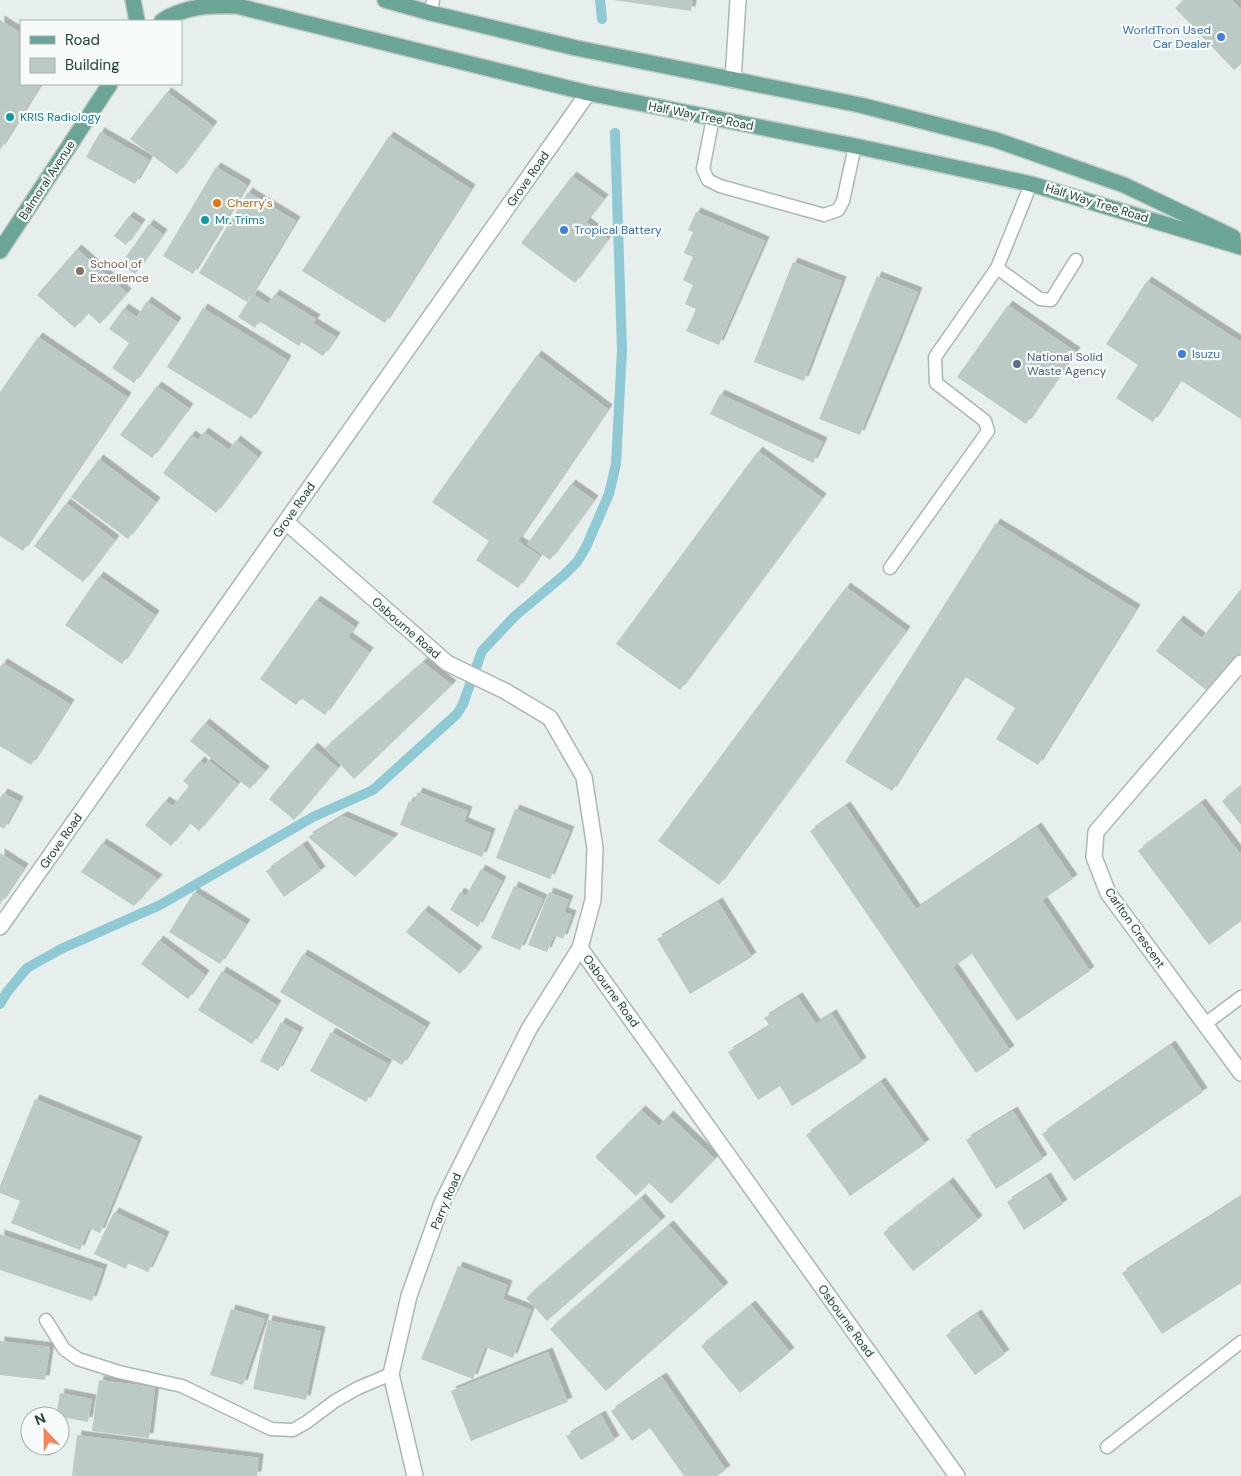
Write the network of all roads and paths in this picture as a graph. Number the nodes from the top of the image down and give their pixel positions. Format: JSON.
{"nodes":[{"id":1,"x":133,"y":0,"type":"edge"},
{"id":2,"x":385,"y":0,"type":"edge"},
{"id":3,"x":738,"y":0,"type":"edge"},
{"id":4,"x":432,"y":7,"type":"edge"},
{"id":5,"x":137,"y":20,"type":"edge"},
{"id":6,"x":164,"y":20,"type":"edge"},
{"id":7,"x":733,"y":80,"type":"junction"},
{"id":8,"x":109,"y":85,"type":"edge"},
{"id":9,"x":588,"y":94,"type":"junction"},
{"id":10,"x":712,"y":118,"type":"junction"},
{"id":11,"x":854,"y":146,"type":"junction"},
{"id":12,"x":1031,"y":184,"type":"junction"},
{"id":13,"x":1241,"y":241,"type":"edge"},
{"id":14,"x":1241,"y":247,"type":"edge"},
{"id":15,"x":0,"y":251,"type":"edge"},
{"id":16,"x":1076,"y":260,"type":"dead end"},
{"id":17,"x":997,"y":268,"type":"junction"},
{"id":18,"x":286,"y":522,"type":"junction"},
{"id":19,"x":890,"y":568,"type":"dead end"},
{"id":20,"x":1241,"y":663,"type":"edge"},
{"id":21,"x":0,"y":927,"type":"edge"},
{"id":22,"x":580,"y":948,"type":"junction"},
{"id":23,"x":1241,"y":997,"type":"edge"},
{"id":24,"x":1205,"y":1024,"type":"junction"},
{"id":25,"x":1241,"y":1073,"type":"edge"},
{"id":26,"x":46,"y":1320,"type":"dead end"},
{"id":27,"x":1241,"y":1342,"type":"edge"},
{"id":28,"x":391,"y":1374,"type":"junction"},
{"id":29,"x":1108,"y":1447,"type":"dead end"},
{"id":30,"x":415,"y":1476,"type":"edge"},
{"id":31,"x":957,"y":1476,"type":"edge"}],
"edges":[{"from":1,"to":5,"type":"main road"},
{"from":2,"to":4,"type":"main road","name":"Half Way Tree Road"},
{"from":3,"to":7,"type":"street"},
{"from":4,"to":7,"type":"main road","name":"Half Way Tree Road"},
{"from":6,"to":9,"type":"main road","name":"Half Way Tree Road"},
{"from":7,"to":13,"type":"main road","name":"Half Way Tree Road"},
{"from":8,"to":15,"type":"main road","name":"Balmoral Avenue"},
{"from":9,"to":10,"type":"main road","name":"Half Way Tree Road"},
{"from":9,"to":18,"type":"street","name":"Grove Road"},
{"from":10,"to":11,"type":"main road","name":"Half Way Tree Road"},
{"from":10,"to":11,"type":"lane"},
{"from":11,"to":12,"type":"main road","name":"Half Way Tree Road"},
{"from":12,"to":14,"type":"main road","name":"Half Way Tree Road"},
{"from":12,"to":17,"type":"lane"},
{"from":16,"to":17,"type":"lane"},
{"from":17,"to":19,"type":"lane"},
{"from":18,"to":21,"type":"street","name":"Grove Road"},
{"from":18,"to":22,"type":"street","name":"Osbourne Road"},
{"from":20,"to":24,"type":"street","name":"Carlton Crescent"},
{"from":22,"to":28,"type":"street","name":"Parry Road"},
{"from":22,"to":31,"type":"street","name":"Osbourne Road"},
{"from":23,"to":24,"type":"lane"},
{"from":24,"to":25,"type":"street","name":"Carlton Crescent"},
{"from":26,"to":28,"type":"lane"},
{"from":27,"to":29,"type":"lane"},
{"from":28,"to":30,"type":"street","name":"Parry Road"}]}
